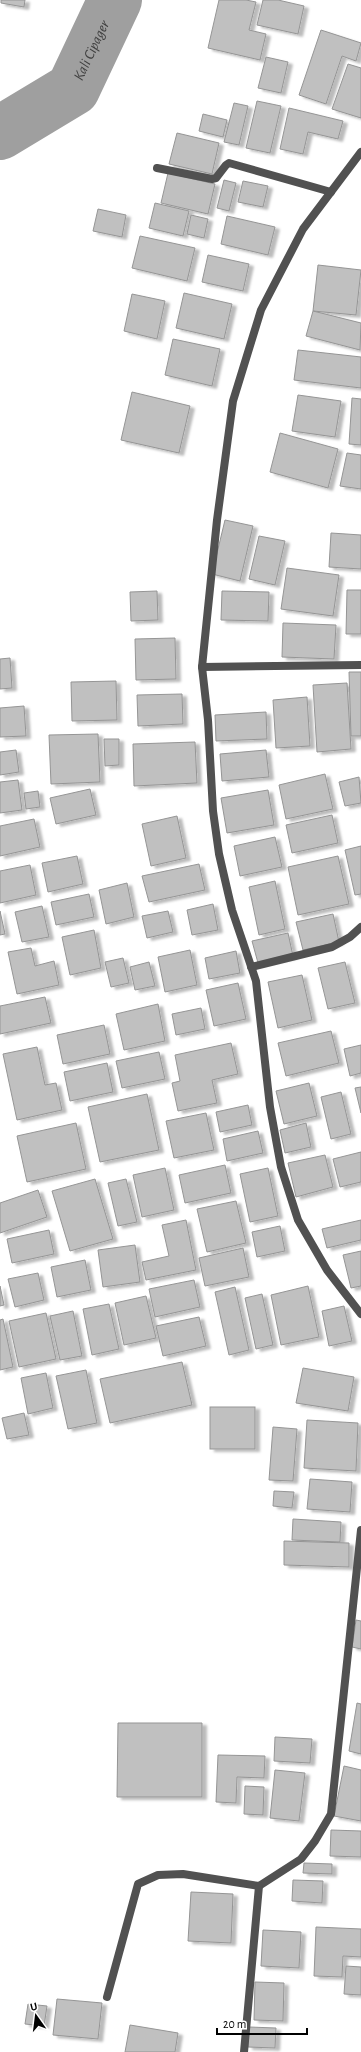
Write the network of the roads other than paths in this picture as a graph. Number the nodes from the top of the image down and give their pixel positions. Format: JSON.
{"nodes":[{"id":1,"x":361,"y":152,"type":"edge"},
{"id":2,"x":157,"y":168,"type":"dead end"},
{"id":3,"x":331,"y":192,"type":"junction"},
{"id":4,"x":361,"y":665,"type":"edge"},
{"id":5,"x":202,"y":667,"type":"junction"},
{"id":6,"x":361,"y":927,"type":"edge"},
{"id":7,"x":251,"y":967,"type":"junction"},
{"id":8,"x":361,"y":1314,"type":"edge"},
{"id":9,"x":361,"y":1530,"type":"edge"},
{"id":10,"x":258,"y":1886,"type":"junction"},
{"id":11,"x":107,"y":1997,"type":"dead end"},
{"id":12,"x":244,"y":2052,"type":"edge"}],
"edges":[{"from":1,"to":3,"type":"street"},
{"from":2,"to":3,"type":"street"},
{"from":3,"to":5,"type":"street"},
{"from":4,"to":5,"type":"street"},
{"from":5,"to":7,"type":"street"},
{"from":6,"to":7,"type":"street"},
{"from":7,"to":8,"type":"street"},
{"from":9,"to":10,"type":"street"},
{"from":10,"to":11,"type":"street"},
{"from":10,"to":12,"type":"street"}]}
